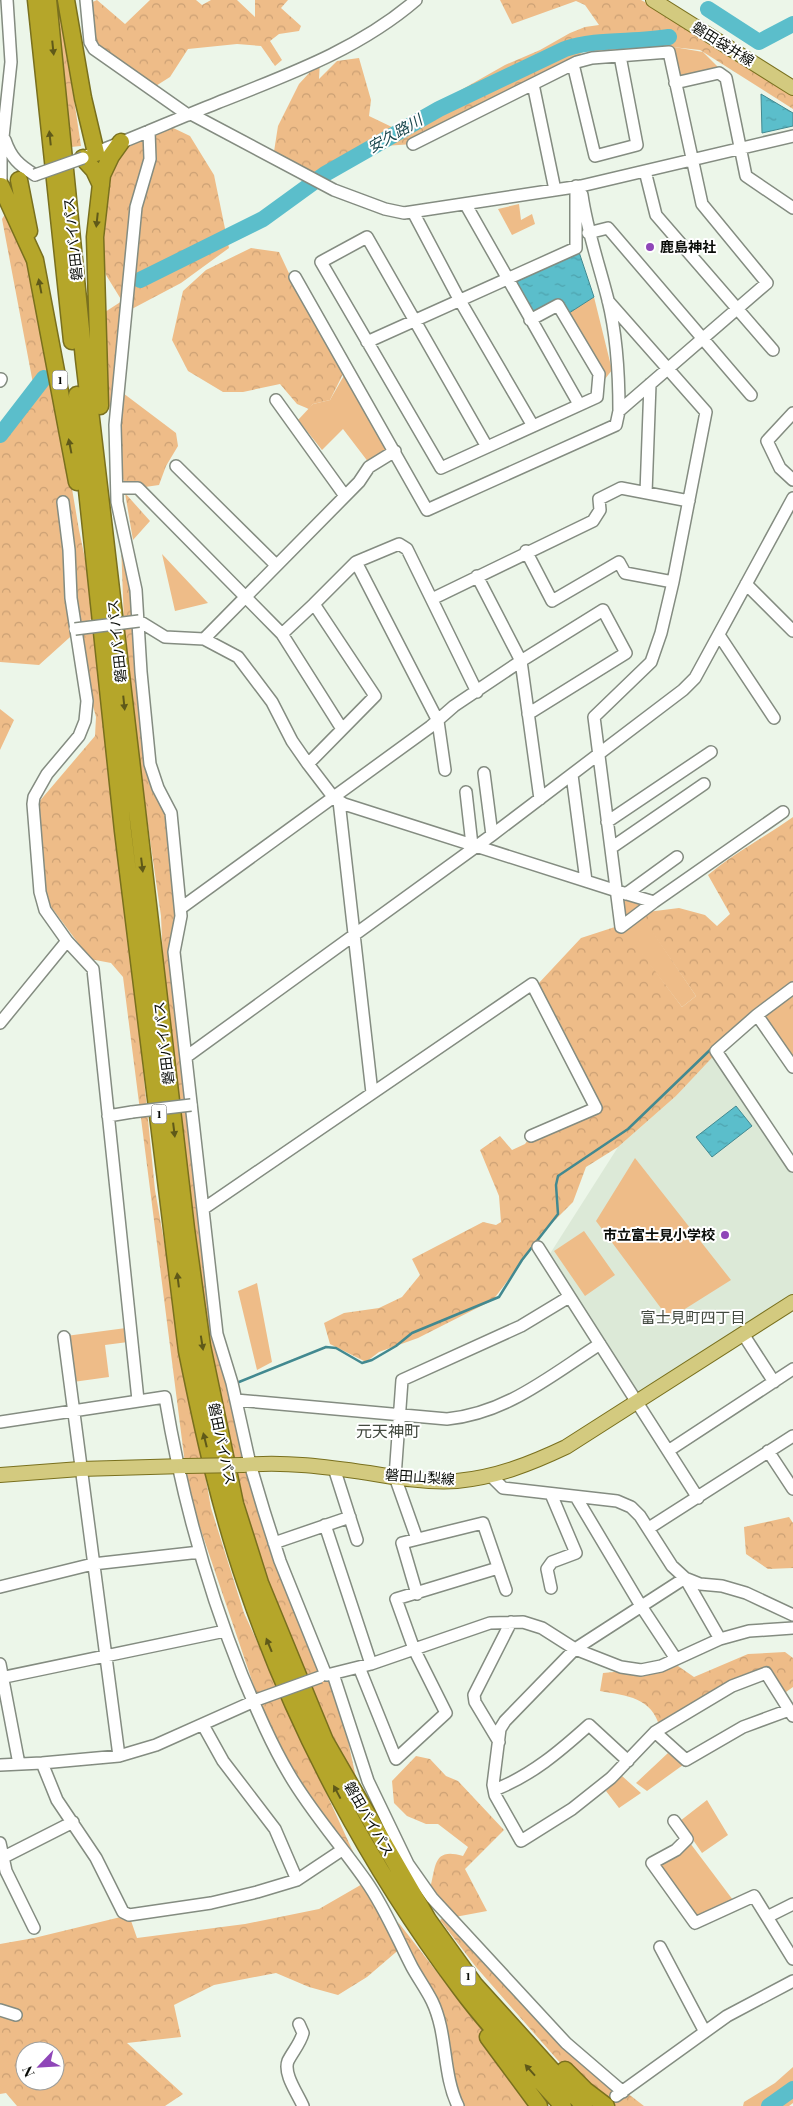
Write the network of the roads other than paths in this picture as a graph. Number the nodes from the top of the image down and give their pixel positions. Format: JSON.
{"nodes":[{"id":1,"x":7,"y":0,"type":"edge"},
{"id":2,"x":36,"y":0,"type":"edge"},
{"id":3,"x":48,"y":0,"type":"edge"},
{"id":4,"x":66,"y":0,"type":"edge"},
{"id":5,"x":86,"y":0,"type":"edge"},
{"id":6,"x":416,"y":0,"type":"edge"},
{"id":7,"x":653,"y":0,"type":"edge"},
{"id":8,"x":620,"y":56,"type":"junction"},
{"id":9,"x":573,"y":64,"type":"junction"},
{"id":10,"x":776,"y":77,"type":"junction"},
{"id":11,"x":793,"y":78,"type":"edge"},
{"id":12,"x":675,"y":83,"type":"junction"},
{"id":13,"x":533,"y":84,"type":"junction"},
{"id":14,"x":793,"y":88,"type":"edge"},
{"id":15,"x":190,"y":114,"type":"junction"},
{"id":16,"x":149,"y":131,"type":"junction"},
{"id":17,"x":4,"y":135,"type":"junction"},
{"id":18,"x":793,"y":136,"type":"edge"},
{"id":19,"x":121,"y":142,"type":"junction"},
{"id":20,"x":413,"y":144,"type":"dead end"},
{"id":21,"x":740,"y":148,"type":"junction"},
{"id":22,"x":89,"y":155,"type":"junction"},
{"id":23,"x":692,"y":160,"type":"junction"},
{"id":24,"x":645,"y":171,"type":"junction"},
{"id":25,"x":35,"y":175,"type":"junction"},
{"id":26,"x":19,"y":180,"type":"junction"},
{"id":27,"x":101,"y":185,"type":"junction"},
{"id":28,"x":1,"y":186,"type":"edge"},
{"id":29,"x":578,"y":186,"type":"junction"},
{"id":30,"x":555,"y":190,"type":"junction"},
{"id":31,"x":466,"y":205,"type":"junction"},
{"id":32,"x":793,"y":208,"type":"edge"},
{"id":33,"x":413,"y":212,"type":"junction"},
{"id":34,"x":588,"y":233,"type":"junction"},
{"id":35,"x":35,"y":260,"type":"junction"},
{"id":36,"x":295,"y":277,"type":"dead end"},
{"id":37,"x":507,"y":278,"type":"junction"},
{"id":38,"x":459,"y":299,"type":"junction"},
{"id":39,"x":608,"y":301,"type":"junction"},
{"id":40,"x":736,"y":310,"type":"junction"},
{"id":41,"x":414,"y":320,"type":"junction"},
{"id":42,"x":530,"y":320,"type":"junction"},
{"id":43,"x":704,"y":338,"type":"junction"},
{"id":44,"x":368,"y":342,"type":"junction"},
{"id":45,"x":773,"y":350,"type":"dead end"},
{"id":46,"x":79,"y":361,"type":"junction"},
{"id":47,"x":667,"y":369,"type":"junction"},
{"id":48,"x":650,"y":384,"type":"junction"},
{"id":49,"x":751,"y":395,"type":"dead end"},
{"id":50,"x":276,"y":400,"type":"dead end"},
{"id":51,"x":580,"y":404,"type":"junction"},
{"id":52,"x":619,"y":411,"type":"junction"},
{"id":53,"x":793,"y":413,"type":"edge"},
{"id":54,"x":533,"y":426,"type":"junction"},
{"id":55,"x":487,"y":447,"type":"junction"},
{"id":56,"x":395,"y":452,"type":"junction"},
{"id":57,"x":176,"y":466,"type":"dead end"},
{"id":58,"x":793,"y":480,"type":"edge"},
{"id":59,"x":117,"y":488,"type":"junction"},
{"id":60,"x":646,"y":493,"type":"junction"},
{"id":61,"x":345,"y":496,"type":"junction"},
{"id":62,"x":793,"y":498,"type":"edge"},
{"id":63,"x":689,"y":500,"type":"junction"},
{"id":64,"x":63,"y":502,"type":"dead end"},
{"id":65,"x":526,"y":551,"type":"junction"},
{"id":66,"x":356,"y":562,"type":"junction"},
{"id":67,"x":276,"y":565,"type":"junction"},
{"id":68,"x":477,"y":576,"type":"junction"},
{"id":69,"x":104,"y":579,"type":"junction"},
{"id":70,"x":673,"y":582,"type":"junction"},
{"id":71,"x":746,"y":584,"type":"junction"},
{"id":72,"x":244,"y":597,"type":"junction"},
{"id":73,"x":432,"y":599,"type":"junction"},
{"id":74,"x":314,"y":604,"type":"junction"},
{"id":75,"x":139,"y":621,"type":"junction"},
{"id":76,"x":75,"y":629,"type":"junction"},
{"id":77,"x":793,"y":631,"type":"edge"},
{"id":78,"x":282,"y":634,"type":"junction"},
{"id":79,"x":718,"y":635,"type":"junction"},
{"id":80,"x":204,"y":639,"type":"junction"},
{"id":81,"x":521,"y":661,"type":"junction"},
{"id":82,"x":477,"y":692,"type":"junction"},
{"id":83,"x":528,"y":714,"type":"junction"},
{"id":84,"x":774,"y":718,"type":"dead end"},
{"id":85,"x":438,"y":721,"type":"junction"},
{"id":86,"x":342,"y":729,"type":"junction"},
{"id":87,"x":711,"y":752,"type":"dead end"},
{"id":88,"x":599,"y":756,"type":"junction"},
{"id":89,"x":308,"y":764,"type":"junction"},
{"id":90,"x":445,"y":770,"type":"dead end"},
{"id":91,"x":484,"y":773,"type":"dead end"},
{"id":92,"x":572,"y":775,"type":"junction"},
{"id":93,"x":704,"y":784,"type":"dead end"},
{"id":94,"x":466,"y":792,"type":"dead end"},
{"id":95,"x":336,"y":799,"type":"junction"},
{"id":96,"x":540,"y":799,"type":"junction"},
{"id":97,"x":783,"y":812,"type":"dead end"},
{"id":98,"x":607,"y":822,"type":"junction"},
{"id":99,"x":492,"y":835,"type":"junction"},
{"id":100,"x":474,"y":846,"type":"junction"},
{"id":101,"x":611,"y":848,"type":"junction"},
{"id":102,"x":678,"y":857,"type":"dead end"},
{"id":103,"x":586,"y":881,"type":"junction"},
{"id":104,"x":621,"y":892,"type":"junction"},
{"id":105,"x":654,"y":902,"type":"junction"},
{"id":106,"x":180,"y":908,"type":"junction"},
{"id":107,"x":354,"y":935,"type":"junction"},
{"id":108,"x":67,"y":941,"type":"junction"},
{"id":109,"x":793,"y":988,"type":"edge"},
{"id":110,"x":757,"y":1015,"type":"junction"},
{"id":111,"x":0,"y":1023,"type":"edge"},
{"id":112,"x":186,"y":1057,"type":"junction"},
{"id":113,"x":792,"y":1066,"type":"edge"},
{"id":114,"x":372,"y":1093,"type":"junction"},
{"id":115,"x":191,"y":1105,"type":"junction"},
{"id":116,"x":108,"y":1116,"type":"junction"},
{"id":117,"x":531,"y":1136,"type":"dead end"},
{"id":118,"x":793,"y":1166,"type":"edge"},
{"id":119,"x":203,"y":1209,"type":"junction"},
{"id":120,"x":538,"y":1247,"type":"dead end"},
{"id":121,"x":569,"y":1297,"type":"junction"},
{"id":122,"x":793,"y":1302,"type":"edge"},
{"id":123,"x":743,"y":1334,"type":"junction"},
{"id":124,"x":64,"y":1337,"type":"dead end"},
{"id":125,"x":600,"y":1344,"type":"junction"},
{"id":126,"x":793,"y":1369,"type":"edge"},
{"id":127,"x":774,"y":1382,"type":"junction"},
{"id":128,"x":138,"y":1400,"type":"junction"},
{"id":129,"x":236,"y":1400,"type":"junction"},
{"id":130,"x":637,"y":1402,"type":"junction"},
{"id":131,"x":72,"y":1411,"type":"junction"},
{"id":132,"x":399,"y":1415,"type":"junction"},
{"id":133,"x":0,"y":1422,"type":"edge"},
{"id":134,"x":793,"y":1436,"type":"edge"},
{"id":135,"x":668,"y":1451,"type":"junction"},
{"id":136,"x":768,"y":1451,"type":"junction"},
{"id":137,"x":247,"y":1465,"type":"junction"},
{"id":138,"x":181,"y":1466,"type":"junction"},
{"id":139,"x":334,"y":1468,"type":"junction"},
{"id":140,"x":80,"y":1469,"type":"junction"},
{"id":141,"x":0,"y":1475,"type":"edge"},
{"id":142,"x":491,"y":1476,"type":"junction"},
{"id":143,"x":395,"y":1477,"type":"junction"},
{"id":144,"x":793,"y":1490,"type":"edge"},
{"id":145,"x":551,"y":1494,"type":"junction"},
{"id":146,"x":576,"y":1496,"type":"junction"},
{"id":147,"x":698,"y":1498,"type":"junction"},
{"id":148,"x":350,"y":1517,"type":"junction"},
{"id":149,"x":325,"y":1525,"type":"junction"},
{"id":150,"x":649,"y":1528,"type":"junction"},
{"id":151,"x":417,"y":1539,"type":"junction"},
{"id":152,"x":358,"y":1540,"type":"dead end"},
{"id":153,"x":274,"y":1543,"type":"junction"},
{"id":154,"x":200,"y":1552,"type":"junction"},
{"id":155,"x":93,"y":1564,"type":"junction"},
{"id":156,"x":498,"y":1568,"type":"junction"},
{"id":157,"x":685,"y":1578,"type":"junction"},
{"id":158,"x":0,"y":1587,"type":"edge"},
{"id":159,"x":551,"y":1588,"type":"dead end"},
{"id":160,"x":506,"y":1590,"type":"dead end"},
{"id":161,"x":417,"y":1594,"type":"junction"},
{"id":162,"x":641,"y":1606,"type":"junction"},
{"id":163,"x":789,"y":1614,"type":"edge"},
{"id":164,"x":511,"y":1622,"type":"junction"},
{"id":165,"x":793,"y":1628,"type":"edge"},
{"id":166,"x":225,"y":1631,"type":"junction"},
{"id":167,"x":720,"y":1639,"type":"junction"},
{"id":168,"x":414,"y":1649,"type":"junction"},
{"id":169,"x":575,"y":1649,"type":"junction"},
{"id":170,"x":105,"y":1656,"type":"junction"},
{"id":171,"x":676,"y":1660,"type":"junction"},
{"id":172,"x":0,"y":1664,"type":"edge"},
{"id":173,"x":371,"y":1664,"type":"junction"},
{"id":174,"x":359,"y":1667,"type":"junction"},
{"id":175,"x":326,"y":1675,"type":"junction"},
{"id":176,"x":2,"y":1678,"type":"edge"},
{"id":177,"x":256,"y":1700,"type":"junction"},
{"id":178,"x":791,"y":1713,"type":"edge"},
{"id":179,"x":203,"y":1725,"type":"junction"},
{"id":180,"x":655,"y":1732,"type":"junction"},
{"id":181,"x":499,"y":1742,"type":"junction"},
{"id":182,"x":119,"y":1756,"type":"junction"},
{"id":183,"x":628,"y":1761,"type":"junction"},
{"id":184,"x":42,"y":1763,"type":"junction"},
{"id":185,"x":0,"y":1764,"type":"edge"},
{"id":186,"x":19,"y":1764,"type":"junction"},
{"id":187,"x":494,"y":1790,"type":"junction"},
{"id":188,"x":674,"y":1821,"type":"dead end"},
{"id":189,"x":73,"y":1822,"type":"junction"},
{"id":190,"x":368,"y":1832,"type":"junction"},
{"id":191,"x":0,"y":1843,"type":"edge"},
{"id":192,"x":342,"y":1850,"type":"junction"},
{"id":193,"x":4,"y":1857,"type":"junction"},
{"id":194,"x":297,"y":1880,"type":"junction"},
{"id":195,"x":793,"y":1904,"type":"edge"},
{"id":196,"x":767,"y":1917,"type":"junction"},
{"id":197,"x":34,"y":1928,"type":"dead end"},
{"id":198,"x":660,"y":1947,"type":"dead end"},
{"id":199,"x":793,"y":1959,"type":"edge"},
{"id":200,"x":793,"y":1981,"type":"edge"},
{"id":201,"x":0,"y":2010,"type":"edge"},
{"id":202,"x":16,"y":2015,"type":"dead end"},
{"id":203,"x":299,"y":2024,"type":"dead end"},
{"id":204,"x":705,"y":2032,"type":"junction"},
{"id":205,"x":615,"y":2098,"type":"edge"},
{"id":206,"x":303,"y":2106,"type":"edge"},
{"id":207,"x":458,"y":2106,"type":"edge"},
{"id":208,"x":539,"y":2106,"type":"edge"},
{"id":209,"x":563,"y":2106,"type":"edge"},
{"id":210,"x":584,"y":2106,"type":"edge"}],
"edges":[{"from":1,"to":17,"type":"street"},
{"from":46,"to":2,"type":"highway","name":"磐田バイパス","number":"1","one_way":true},
{"from":3,"to":46,"type":"highway","name":"磐田バイパス","number":"1","one_way":true},
{"from":4,"to":22,"type":"highway"},
{"from":5,"to":15,"type":"street"},
{"from":6,"to":15,"type":"street"},
{"from":7,"to":10,"type":"main road","name":"磐田袋井線"},
{"from":8,"to":9,"type":"street"},
{"from":8,"to":9,"type":"street"},
{"from":8,"to":12,"type":"street"},
{"from":9,"to":13,"type":"street"},
{"from":10,"to":11,"type":"street"},
{"from":10,"to":14,"type":"main road","name":"磐田袋井線"},
{"from":12,"to":21,"type":"street"},
{"from":12,"to":23,"type":"street"},
{"from":13,"to":20,"type":"street"},
{"from":13,"to":30,"type":"street"},
{"from":15,"to":16,"type":"street"},
{"from":15,"to":33,"type":"street"},
{"from":16,"to":19,"type":"street"},
{"from":16,"to":59,"type":"street"},
{"from":17,"to":25,"type":"street"},
{"from":17,"to":28,"type":"street"},
{"from":18,"to":21,"type":"street"},
{"from":19,"to":22,"type":"street"},
{"from":19,"to":27,"type":"highway"},
{"from":21,"to":23,"type":"street"},
{"from":21,"to":32,"type":"street"},
{"from":22,"to":25,"type":"street","bridge":true},
{"from":22,"to":27,"type":"highway"},
{"from":23,"to":24,"type":"street"},
{"from":23,"to":40,"type":"street"},
{"from":24,"to":29,"type":"street"},
{"from":24,"to":40,"type":"street"},
{"from":25,"to":26,"type":"street"},
{"from":26,"to":28,"type":"street"},
{"from":26,"to":35,"type":"highway"},
{"from":27,"to":69,"type":"highway","one_way":true},
{"from":28,"to":35,"type":"highway","number":"1"},
{"from":29,"to":30,"type":"street"},
{"from":29,"to":34,"type":"street"},
{"from":29,"to":37,"type":"street"},
{"from":30,"to":31,"type":"street"},
{"from":31,"to":33,"type":"street"},
{"from":31,"to":37,"type":"street"},
{"from":33,"to":38,"type":"street"},
{"from":34,"to":39,"type":"street"},
{"from":34,"to":43,"type":"street"},
{"from":69,"to":35,"type":"highway","number":"1","one_way":true},
{"from":36,"to":56,"type":"street"},
{"from":37,"to":38,"type":"street"},
{"from":37,"to":42,"type":"street"},
{"from":38,"to":41,"type":"street"},
{"from":38,"to":54,"type":"street"},
{"from":39,"to":47,"type":"street"},
{"from":39,"to":52,"type":"street"},
{"from":40,"to":43,"type":"street"},
{"from":40,"to":45,"type":"street"},
{"from":41,"to":44,"type":"street"},
{"from":41,"to":44,"type":"street"},
{"from":41,"to":55,"type":"street"},
{"from":42,"to":51,"type":"street"},
{"from":42,"to":51,"type":"street"},
{"from":43,"to":47,"type":"street"},
{"from":43,"to":49,"type":"street"},
{"from":44,"to":55,"type":"street"},
{"from":46,"to":69,"type":"highway","name":"磐田バイパス","number":"1"},
{"from":47,"to":48,"type":"street"},
{"from":47,"to":63,"type":"street"},
{"from":48,"to":52,"type":"street"},
{"from":48,"to":60,"type":"street"},
{"from":50,"to":61,"type":"street"},
{"from":51,"to":54,"type":"street"},
{"from":52,"to":56,"type":"street"},
{"from":53,"to":58,"type":"street"},
{"from":54,"to":55,"type":"street"},
{"from":56,"to":61,"type":"street"},
{"from":57,"to":67,"type":"street"},
{"from":59,"to":72,"type":"street"},
{"from":59,"to":75,"type":"street"},
{"from":60,"to":63,"type":"street"},
{"from":60,"to":65,"type":"street"},
{"from":61,"to":67,"type":"street"},
{"from":62,"to":71,"type":"street"},
{"from":63,"to":70,"type":"street"},
{"from":64,"to":76,"type":"street"},
{"from":65,"to":68,"type":"street"},
{"from":65,"to":70,"type":"street"},
{"from":66,"to":73,"type":"street"},
{"from":66,"to":74,"type":"street"},
{"from":66,"to":85,"type":"street"},
{"from":67,"to":72,"type":"street"},
{"from":68,"to":73,"type":"street"},
{"from":68,"to":81,"type":"street"},
{"from":69,"to":190,"type":"highway","name":"磐田バイパス","number":"1"},
{"from":70,"to":88,"type":"street"},
{"from":71,"to":77,"type":"street"},
{"from":71,"to":79,"type":"street"},
{"from":72,"to":78,"type":"street"},
{"from":72,"to":80,"type":"street"},
{"from":73,"to":82,"type":"street"},
{"from":74,"to":78,"type":"street"},
{"from":74,"to":86,"type":"street"},
{"from":75,"to":76,"type":"street","bridge":true},
{"from":75,"to":80,"type":"street"},
{"from":75,"to":106,"type":"street"},
{"from":76,"to":108,"type":"street"},
{"from":78,"to":86,"type":"street"},
{"from":79,"to":84,"type":"street"},
{"from":79,"to":88,"type":"street"},
{"from":80,"to":89,"type":"street"},
{"from":81,"to":82,"type":"street"},
{"from":81,"to":83,"type":"street"},
{"from":81,"to":83,"type":"street"},
{"from":82,"to":85,"type":"street"},
{"from":83,"to":96,"type":"street"},
{"from":85,"to":90,"type":"street"},
{"from":85,"to":95,"type":"street"},
{"from":86,"to":89,"type":"street"},
{"from":87,"to":98,"type":"street"},
{"from":88,"to":92,"type":"street"},
{"from":88,"to":98,"type":"street"},
{"from":89,"to":95,"type":"street"},
{"from":91,"to":99,"type":"street"},
{"from":92,"to":96,"type":"street"},
{"from":92,"to":103,"type":"street"},
{"from":93,"to":101,"type":"street"},
{"from":94,"to":100,"type":"street"},
{"from":95,"to":100,"type":"street"},
{"from":95,"to":106,"type":"street"},
{"from":95,"to":107,"type":"street"},
{"from":96,"to":99,"type":"street"},
{"from":97,"to":105,"type":"street"},
{"from":98,"to":101,"type":"street"},
{"from":99,"to":100,"type":"street"},
{"from":100,"to":103,"type":"street"},
{"from":100,"to":107,"type":"street"},
{"from":101,"to":104,"type":"street"},
{"from":102,"to":104,"type":"street"},
{"from":103,"to":104,"type":"street"},
{"from":104,"to":105,"type":"street"},
{"from":104,"to":105,"type":"street"},
{"from":106,"to":112,"type":"street"},
{"from":107,"to":112,"type":"street"},
{"from":107,"to":114,"type":"street"},
{"from":108,"to":111,"type":"street"},
{"from":108,"to":116,"type":"street"},
{"from":109,"to":110,"type":"street"},
{"from":110,"to":113,"type":"street"},
{"from":110,"to":118,"type":"street"},
{"from":112,"to":115,"type":"street"},
{"from":114,"to":117,"type":"street"},
{"from":114,"to":119,"type":"street"},
{"from":115,"to":116,"type":"street","bridge":true},
{"from":115,"to":119,"type":"street"},
{"from":116,"to":128,"type":"street"},
{"from":119,"to":129,"type":"street"},
{"from":120,"to":121,"type":"street"},
{"from":121,"to":125,"type":"street"},
{"from":121,"to":132,"type":"street"},
{"from":122,"to":123,"type":"main road","name":"磐田山梨線"},
{"from":123,"to":127,"type":"street"},
{"from":123,"to":130,"type":"main road","name":"磐田山梨線"},
{"from":124,"to":131,"type":"street"},
{"from":125,"to":130,"type":"street"},
{"from":125,"to":132,"type":"street"},
{"from":126,"to":127,"type":"street"},
{"from":127,"to":135,"type":"street"},
{"from":128,"to":131,"type":"street"},
{"from":128,"to":138,"type":"street"},
{"from":129,"to":132,"type":"street"},
{"from":129,"to":137,"type":"street"},
{"from":130,"to":135,"type":"street"},
{"from":130,"to":142,"type":"main road","name":"磐田山梨線"},
{"from":131,"to":133,"type":"street"},
{"from":131,"to":140,"type":"street"},
{"from":132,"to":143,"type":"street"},
{"from":134,"to":136,"type":"street"},
{"from":135,"to":147,"type":"street"},
{"from":136,"to":144,"type":"street"},
{"from":136,"to":147,"type":"street"},
{"from":137,"to":138,"type":"main road","name":"磐田山梨線","bridge":true},
{"from":137,"to":139,"type":"main road","name":"磐田山梨線"},
{"from":137,"to":153,"type":"street"},
{"from":138,"to":140,"type":"main road","name":"磐田山梨線"},
{"from":138,"to":154,"type":"street"},
{"from":139,"to":143,"type":"main road","name":"磐田山梨線"},
{"from":139,"to":148,"type":"street"},
{"from":140,"to":141,"type":"main road","name":"磐田山梨線"},
{"from":140,"to":155,"type":"street"},
{"from":142,"to":143,"type":"main road","name":"磐田山梨線"},
{"from":142,"to":145,"type":"street"},
{"from":143,"to":151,"type":"street"},
{"from":145,"to":146,"type":"street"},
{"from":145,"to":159,"type":"street"},
{"from":146,"to":150,"type":"street"},
{"from":146,"to":162,"type":"street"},
{"from":147,"to":150,"type":"street"},
{"from":148,"to":149,"type":"street"},
{"from":148,"to":152,"type":"street"},
{"from":149,"to":153,"type":"street"},
{"from":149,"to":173,"type":"street"},
{"from":150,"to":157,"type":"street"},
{"from":151,"to":156,"type":"street"},
{"from":151,"to":161,"type":"street"},
{"from":153,"to":175,"type":"street"},
{"from":154,"to":155,"type":"street"},
{"from":154,"to":166,"type":"street"},
{"from":155,"to":158,"type":"street"},
{"from":155,"to":170,"type":"street"},
{"from":156,"to":160,"type":"street"},
{"from":156,"to":161,"type":"street"},
{"from":157,"to":162,"type":"street"},
{"from":157,"to":163,"type":"street"},
{"from":157,"to":167,"type":"street"},
{"from":161,"to":168,"type":"street"},
{"from":162,"to":169,"type":"street"},
{"from":162,"to":171,"type":"street"},
{"from":163,"to":165,"type":"street"},
{"from":164,"to":168,"type":"street"},
{"from":164,"to":169,"type":"street"},
{"from":164,"to":181,"type":"street"},
{"from":165,"to":167,"type":"street"},
{"from":166,"to":170,"type":"street"},
{"from":166,"to":177,"type":"street"},
{"from":167,"to":171,"type":"street"},
{"from":168,"to":173,"type":"street"},
{"from":168,"to":174,"type":"street"},
{"from":169,"to":171,"type":"street"},
{"from":169,"to":181,"type":"street"},
{"from":170,"to":176,"type":"street"},
{"from":170,"to":182,"type":"street"},
{"from":172,"to":176,"type":"street"},
{"from":173,"to":174,"type":"street"},
{"from":174,"to":175,"type":"street"},
{"from":175,"to":177,"type":"street","bridge":true},
{"from":175,"to":205,"type":"street"},
{"from":176,"to":186,"type":"street"},
{"from":177,"to":179,"type":"street"},
{"from":177,"to":192,"type":"street"},
{"from":178,"to":180,"type":"street"},
{"from":178,"to":180,"type":"street"},
{"from":179,"to":182,"type":"street"},
{"from":179,"to":194,"type":"street"},
{"from":180,"to":183,"type":"street"},
{"from":181,"to":187,"type":"street"},
{"from":182,"to":184,"type":"street"},
{"from":183,"to":187,"type":"street"},
{"from":183,"to":187,"type":"street"},
{"from":184,"to":186,"type":"street"},
{"from":184,"to":189,"type":"street"},
{"from":185,"to":186,"type":"street"},
{"from":188,"to":196,"type":"street"},
{"from":189,"to":193,"type":"street"},
{"from":189,"to":194,"type":"street"},
{"from":190,"to":205,"type":"highway"},
{"from":190,"to":208,"type":"highway"},
{"from":209,"to":190,"type":"highway","name":"磐田バイパス","number":"1","one_way":true},
{"from":190,"to":210,"type":"highway","name":"磐田バイパス","number":"1"},
{"from":191,"to":193,"type":"street"},
{"from":192,"to":194,"type":"street"},
{"from":192,"to":207,"type":"street"},
{"from":193,"to":197,"type":"street"},
{"from":195,"to":196,"type":"street"},
{"from":196,"to":199,"type":"street"},
{"from":198,"to":204,"type":"street"},
{"from":200,"to":204,"type":"street"},
{"from":201,"to":202,"type":"street"},
{"from":203,"to":206,"type":"street"},
{"from":204,"to":205,"type":"street"}]}
